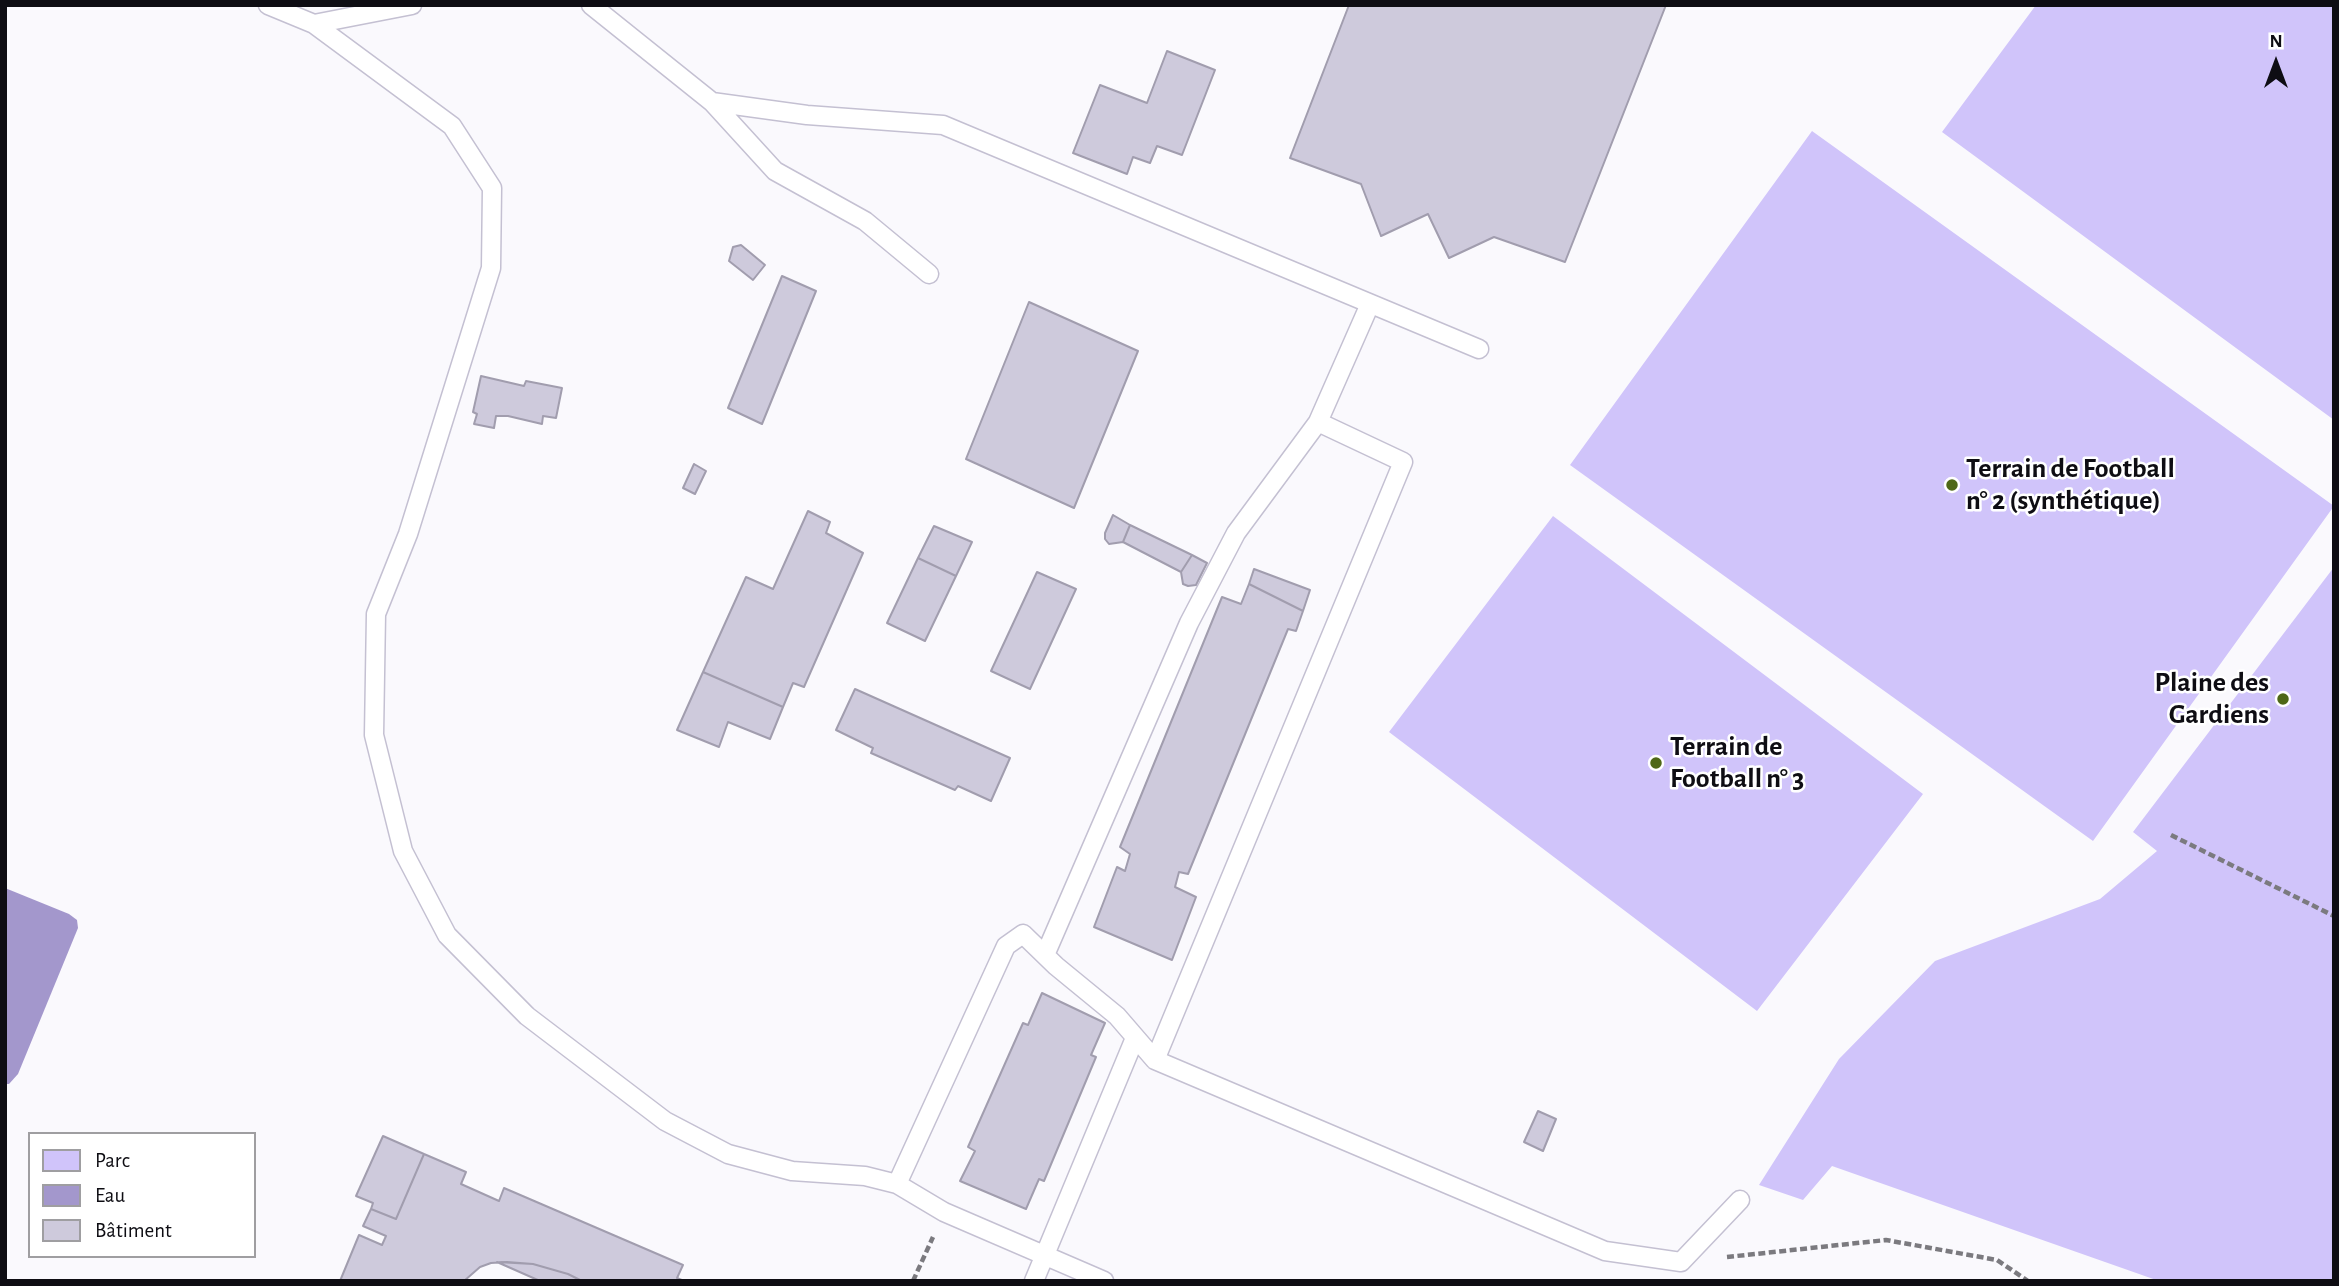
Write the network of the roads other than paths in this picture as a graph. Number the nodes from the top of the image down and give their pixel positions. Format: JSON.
{"nodes":[{"id":1,"x":268,"y":5,"type":"edge"},
{"id":2,"x":412,"y":5,"type":"edge"},
{"id":3,"x":591,"y":5,"type":"edge"},
{"id":4,"x":314,"y":24,"type":"junction"},
{"id":5,"x":712,"y":102,"type":"junction"},
{"id":6,"x":929,"y":274,"type":"dead end"},
{"id":7,"x":1370,"y":304,"type":"junction"},
{"id":8,"x":1479,"y":349,"type":"dead end"},
{"id":9,"x":1318,"y":422,"type":"junction"},
{"id":10,"x":1045,"y":955,"type":"junction"},
{"id":11,"x":1135,"y":1038,"type":"junction"},
{"id":12,"x":1155,"y":1060,"type":"junction"},
{"id":13,"x":897,"y":1184,"type":"junction"},
{"id":14,"x":1740,"y":1200,"type":"dead end"},
{"id":15,"x":1043,"y":1256,"type":"junction"},
{"id":16,"x":1034,"y":1281,"type":"edge"},
{"id":17,"x":1104,"y":1281,"type":"edge"}],
"edges":[{"from":1,"to":4,"type":"lane"},
{"from":2,"to":4,"type":"lane"},
{"from":3,"to":5,"type":"lane"},
{"from":4,"to":13,"type":"lane"},
{"from":5,"to":6,"type":"lane"},
{"from":5,"to":7,"type":"lane"},
{"from":7,"to":8,"type":"lane"},
{"from":7,"to":9,"type":"lane"},
{"from":9,"to":10,"type":"lane"},
{"from":9,"to":12,"type":"lane"},
{"from":10,"to":11,"type":"lane"},
{"from":10,"to":13,"type":"lane"},
{"from":11,"to":12,"type":"lane"},
{"from":11,"to":15,"type":"lane"},
{"from":12,"to":14,"type":"lane"},
{"from":13,"to":15,"type":"lane"},
{"from":15,"to":16,"type":"lane"},
{"from":15,"to":17,"type":"lane"}]}
